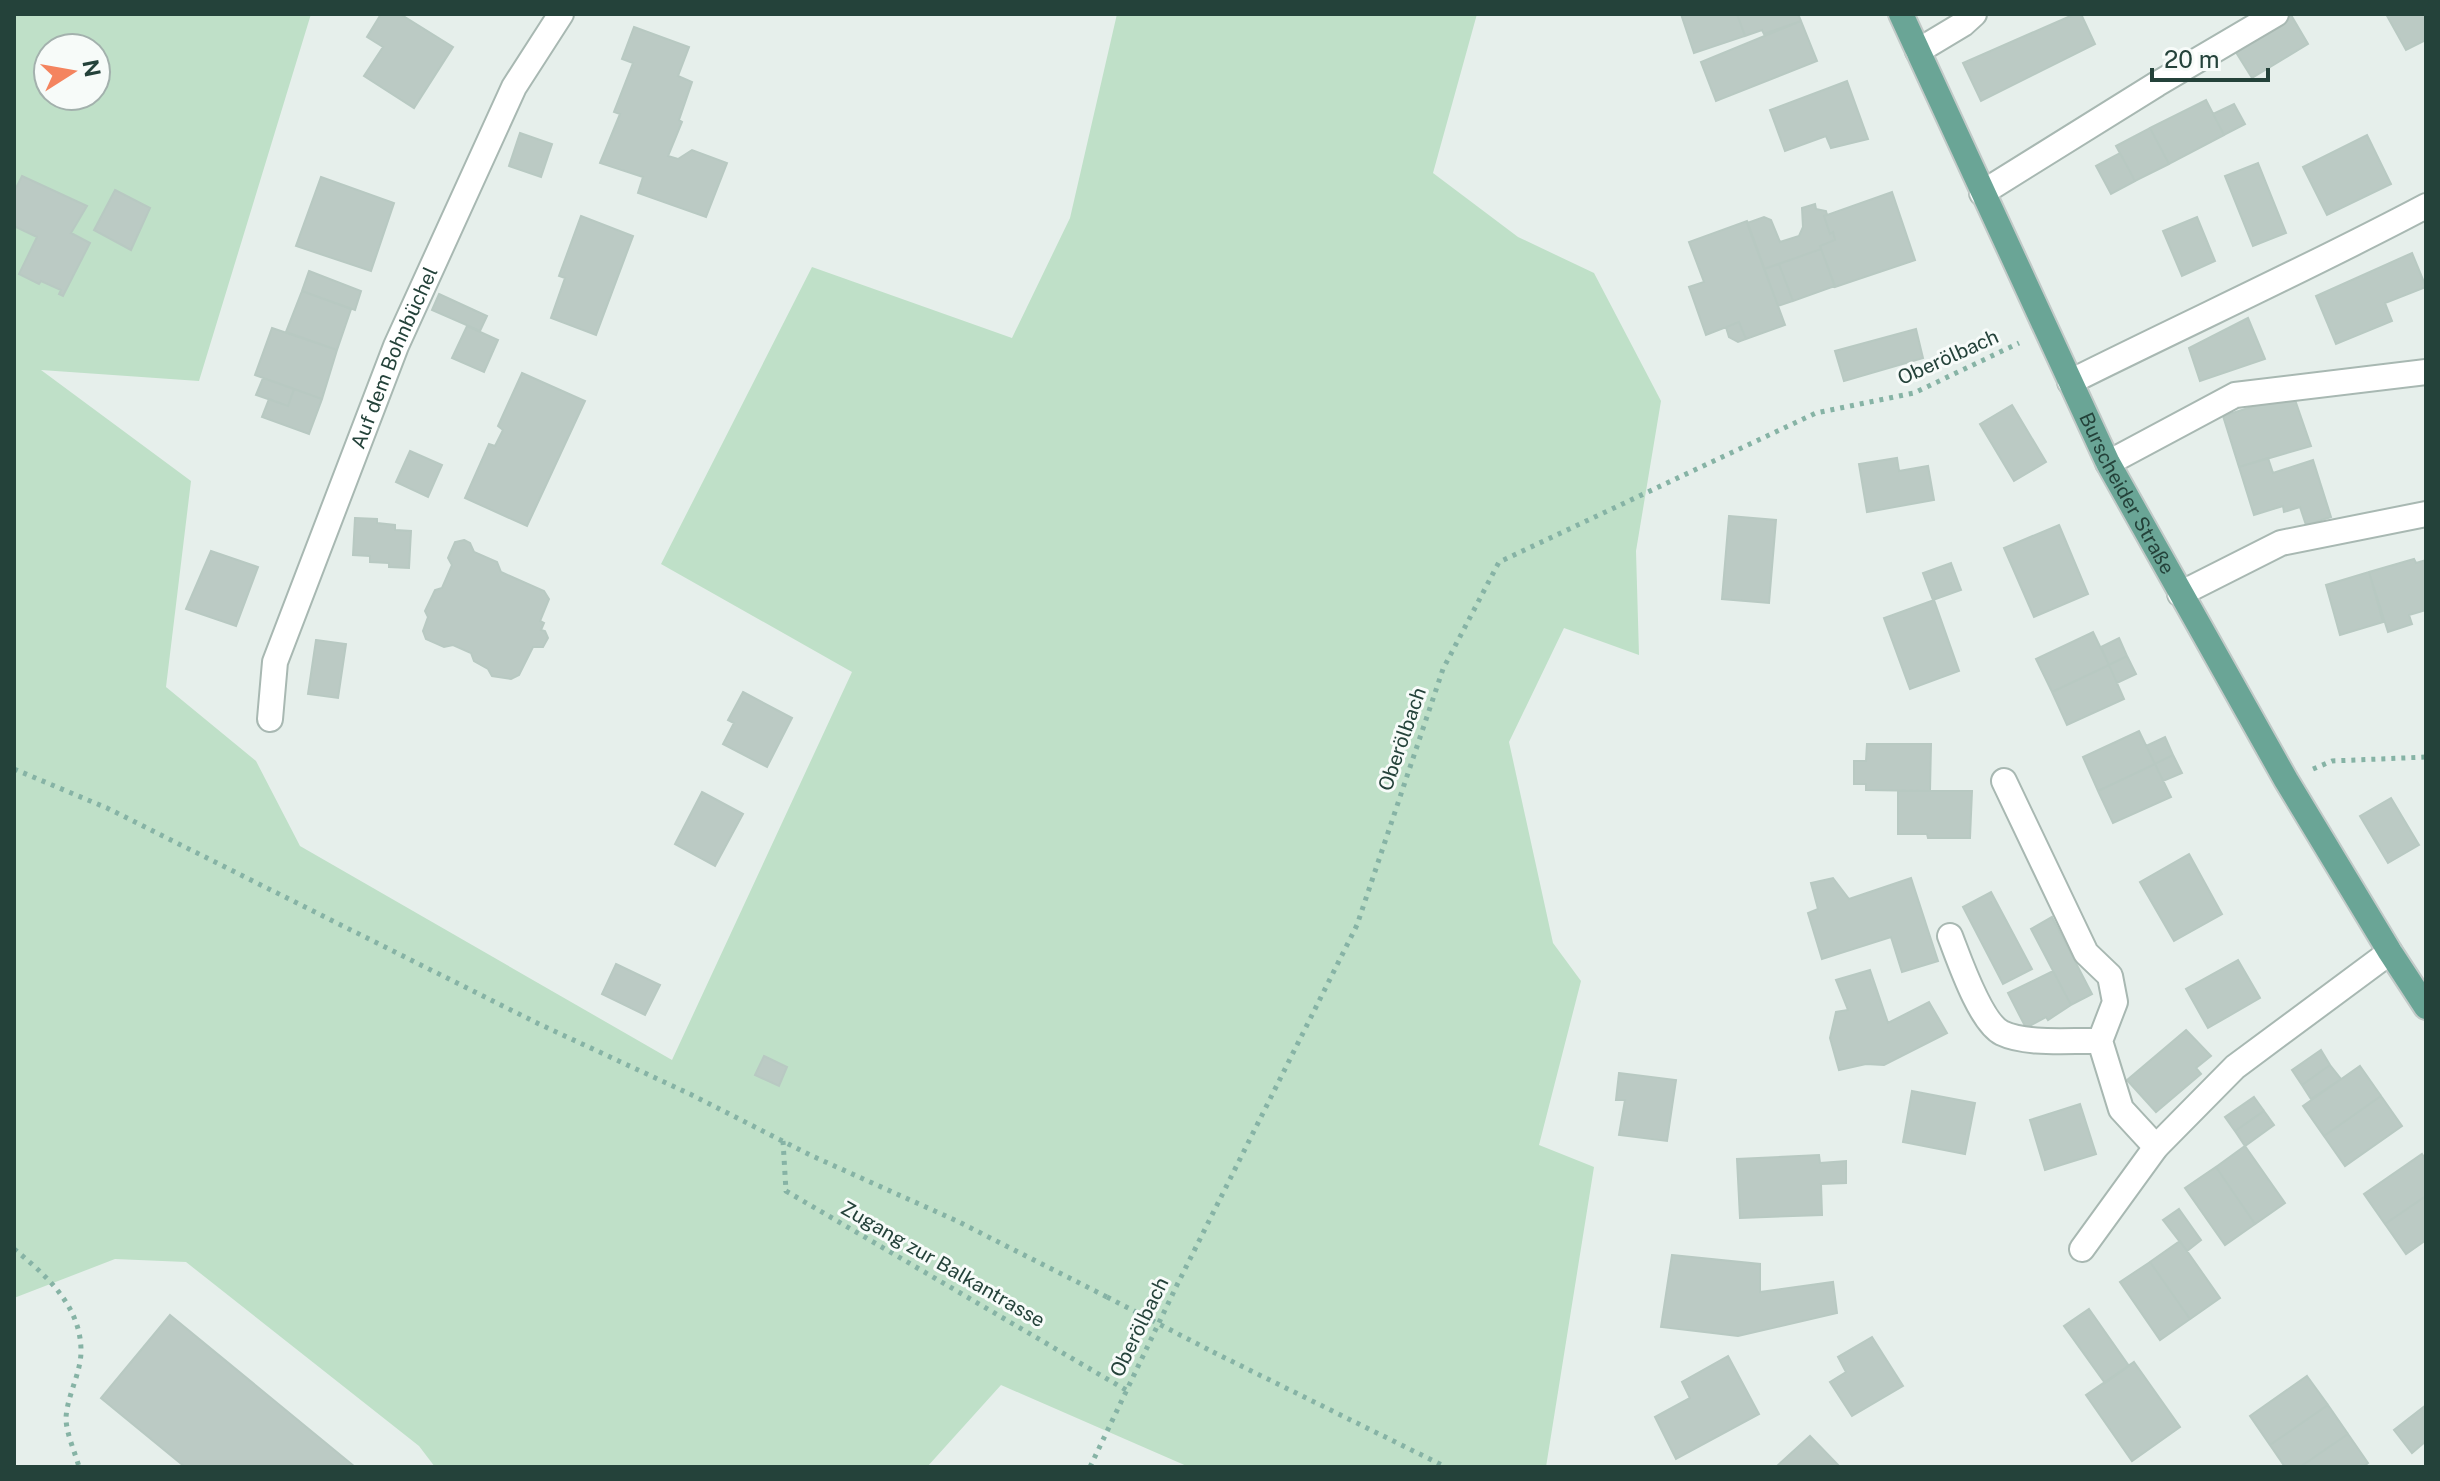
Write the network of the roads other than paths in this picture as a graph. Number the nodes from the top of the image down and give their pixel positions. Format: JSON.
{"nodes":[{"id":1,"x":561,"y":14,"type":"edge"},
{"id":2,"x":1901,"y":14,"type":"edge"},
{"id":3,"x":1974,"y":14,"type":"edge"},
{"id":4,"x":2276,"y":14,"type":"edge"},
{"id":5,"x":1918,"y":51,"type":"junction"},
{"id":6,"x":1982,"y":193,"type":"junction"},
{"id":7,"x":2426,"y":206,"type":"edge"},
{"id":8,"x":2426,"y":372,"type":"edge"},
{"id":9,"x":2070,"y":382,"type":"junction"},
{"id":10,"x":2108,"y":463,"type":"junction"},
{"id":11,"x":2426,"y":514,"type":"edge"},
{"id":12,"x":2180,"y":594,"type":"junction"},
{"id":13,"x":270,"y":719,"type":"dead end"},
{"id":14,"x":2004,"y":781,"type":"dead end"},
{"id":15,"x":1950,"y":936,"type":"dead end"},
{"id":16,"x":2390,"y":952,"type":"junction"},
{"id":17,"x":2426,"y":1007,"type":"edge"},
{"id":18,"x":2100,"y":1041,"type":"junction"},
{"id":19,"x":2156,"y":1147,"type":"junction"},
{"id":20,"x":2082,"y":1249,"type":"dead end"}],
"edges":[{"from":1,"to":13,"type":"street","name":"Auf dem Bohnbüchel"},
{"from":2,"to":5,"type":"main road","name":"Burscheider Straße"},
{"from":3,"to":5,"type":"street"},
{"from":4,"to":6,"type":"street"},
{"from":5,"to":6,"type":"main road","name":"Burscheider Straße"},
{"from":6,"to":9,"type":"main road","name":"Burscheider Straße"},
{"from":7,"to":9,"type":"street"},
{"from":8,"to":10,"type":"street"},
{"from":9,"to":10,"type":"main road","name":"Burscheider Straße"},
{"from":10,"to":12,"type":"main road","name":"Burscheider Straße"},
{"from":11,"to":12,"type":"street"},
{"from":12,"to":16,"type":"main road","name":"Burscheider Straße"},
{"from":14,"to":18,"type":"street"},
{"from":15,"to":18,"type":"street"},
{"from":16,"to":17,"type":"main road","name":"Burscheider Straße"},
{"from":16,"to":19,"type":"street"},
{"from":18,"to":19,"type":"street"},
{"from":19,"to":20,"type":"street"}]}
